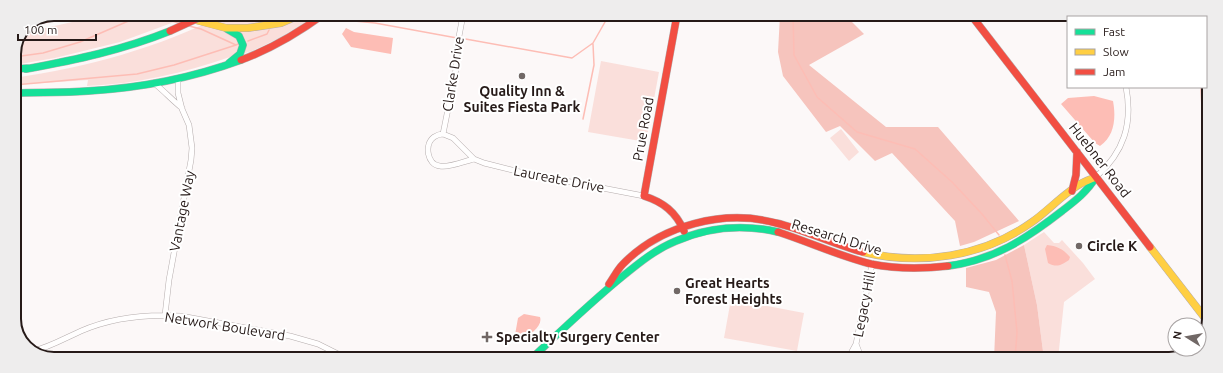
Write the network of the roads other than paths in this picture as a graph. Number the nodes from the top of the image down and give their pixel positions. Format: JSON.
{"nodes":[{"id":1,"x":192,"y":21,"type":"edge"},
{"id":2,"x":200,"y":21,"type":"edge"},
{"id":3,"x":286,"y":21,"type":"edge"},
{"id":4,"x":315,"y":21,"type":"edge"},
{"id":5,"x":462,"y":21,"type":"edge"},
{"id":6,"x":676,"y":21,"type":"edge"},
{"id":7,"x":976,"y":21,"type":"edge"},
{"id":8,"x":226,"y":28,"type":"junction"},
{"id":9,"x":222,"y":68,"type":"junction"},
{"id":10,"x":21,"y":69,"type":"edge"},
{"id":11,"x":178,"y":79,"type":"junction"},
{"id":12,"x":154,"y":83,"type":"junction"},
{"id":13,"x":1126,"y":88,"type":"edge"},
{"id":14,"x":21,"y":93,"type":"edge"},
{"id":15,"x":182,"y":109,"type":"junction"},
{"id":16,"x":443,"y":134,"type":"junction"},
{"id":17,"x":1077,"y":152,"type":"junction"},
{"id":18,"x":474,"y":159,"type":"junction"},
{"id":19,"x":1096,"y":177,"type":"junction"},
{"id":20,"x":1072,"y":191,"type":"junction"},
{"id":21,"x":644,"y":196,"type":"junction"},
{"id":22,"x":784,"y":225,"type":"junction"},
{"id":23,"x":747,"y":226,"type":"junction"},
{"id":24,"x":683,"y":228,"type":"junction"},
{"id":25,"x":686,"y":236,"type":"junction"},
{"id":26,"x":831,"y":242,"type":"junction"},
{"id":27,"x":824,"y":249,"type":"junction"},
{"id":28,"x":923,"y":259,"type":"junction"},
{"id":29,"x":872,"y":264,"type":"junction"},
{"id":30,"x":605,"y":290,"type":"junction"},
{"id":31,"x":1202,"y":314,"type":"edge"},
{"id":32,"x":165,"y":315,"type":"junction"},
{"id":33,"x":856,"y":344,"type":"junction"},
{"id":34,"x":40,"y":349,"type":"edge"},
{"id":35,"x":334,"y":352,"type":"edge"},
{"id":36,"x":538,"y":352,"type":"edge"},
{"id":37,"x":851,"y":352,"type":"edge"},
{"id":38,"x":858,"y":352,"type":"edge"}],
"edges":[{"from":1,"to":10,"type":"main road","bridge":true},
{"from":2,"to":8,"type":"main road"},
{"from":3,"to":8,"type":"main road"},
{"from":4,"to":9,"type":"main road"},
{"from":5,"to":16,"type":"street","name":"Clarke Drive"},
{"from":6,"to":21,"type":"main road","name":"Prue Road"},
{"from":7,"to":17,"type":"main road","name":"Huebner Road"},
{"from":8,"to":9,"type":"main road"},
{"from":9,"to":11,"type":"main road"},
{"from":11,"to":12,"type":"main road"},
{"from":11,"to":15,"type":"street","name":"Vantage Way"},
{"from":12,"to":14,"type":"main road"},
{"from":12,"to":15,"type":"street","name":"Vantage Way"},
{"from":13,"to":19,"type":"street","name":"Research Drive"},
{"from":15,"to":32,"type":"street","name":"Vantage Way"},
{"from":16,"to":18,"type":"street","name":"Laureate Drive"},
{"from":16,"to":18,"type":"street"},
{"from":17,"to":19,"type":"main road","name":"Huebner Road"},
{"from":17,"to":20,"type":"main road"},
{"from":18,"to":21,"type":"street","name":"Laureate Drive"},
{"from":19,"to":20,"type":"main road","name":"Research Drive"},
{"from":19,"to":29,"type":"main road","name":"Research Drive"},
{"from":19,"to":31,"type":"main road","name":"Huebner Road"},
{"from":20,"to":28,"type":"main road","name":"Research Drive"},
{"from":21,"to":24,"type":"main road"},
{"from":22,"to":23,"type":"main road"},
{"from":22,"to":24,"type":"main road","name":"Research Drive"},
{"from":22,"to":26,"type":"main road","name":"Research Drive"},
{"from":22,"to":27,"type":"main road"},
{"from":23,"to":25,"type":"main road","name":"Research Drive"},
{"from":23,"to":27,"type":"main road","name":"Research Drive"},
{"from":24,"to":25,"type":"main road"},
{"from":24,"to":30,"type":"main road"},
{"from":25,"to":30,"type":"main road"},
{"from":26,"to":28,"type":"main road","name":"Research Drive"},
{"from":26,"to":29,"type":"main road"},
{"from":27,"to":29,"type":"main road","name":"Research Drive"},
{"from":28,"to":29,"type":"main road"},
{"from":29,"to":33,"type":"street","name":"Legacy Hill"},
{"from":30,"to":36,"type":"main road"},
{"from":32,"to":34,"type":"street","name":"Network Boulevard"},
{"from":32,"to":35,"type":"street","name":"Network Boulevard"},
{"from":33,"to":37,"type":"street","name":"Legacy Hill"},
{"from":33,"to":38,"type":"street","name":"Legacy Hill"}]}
